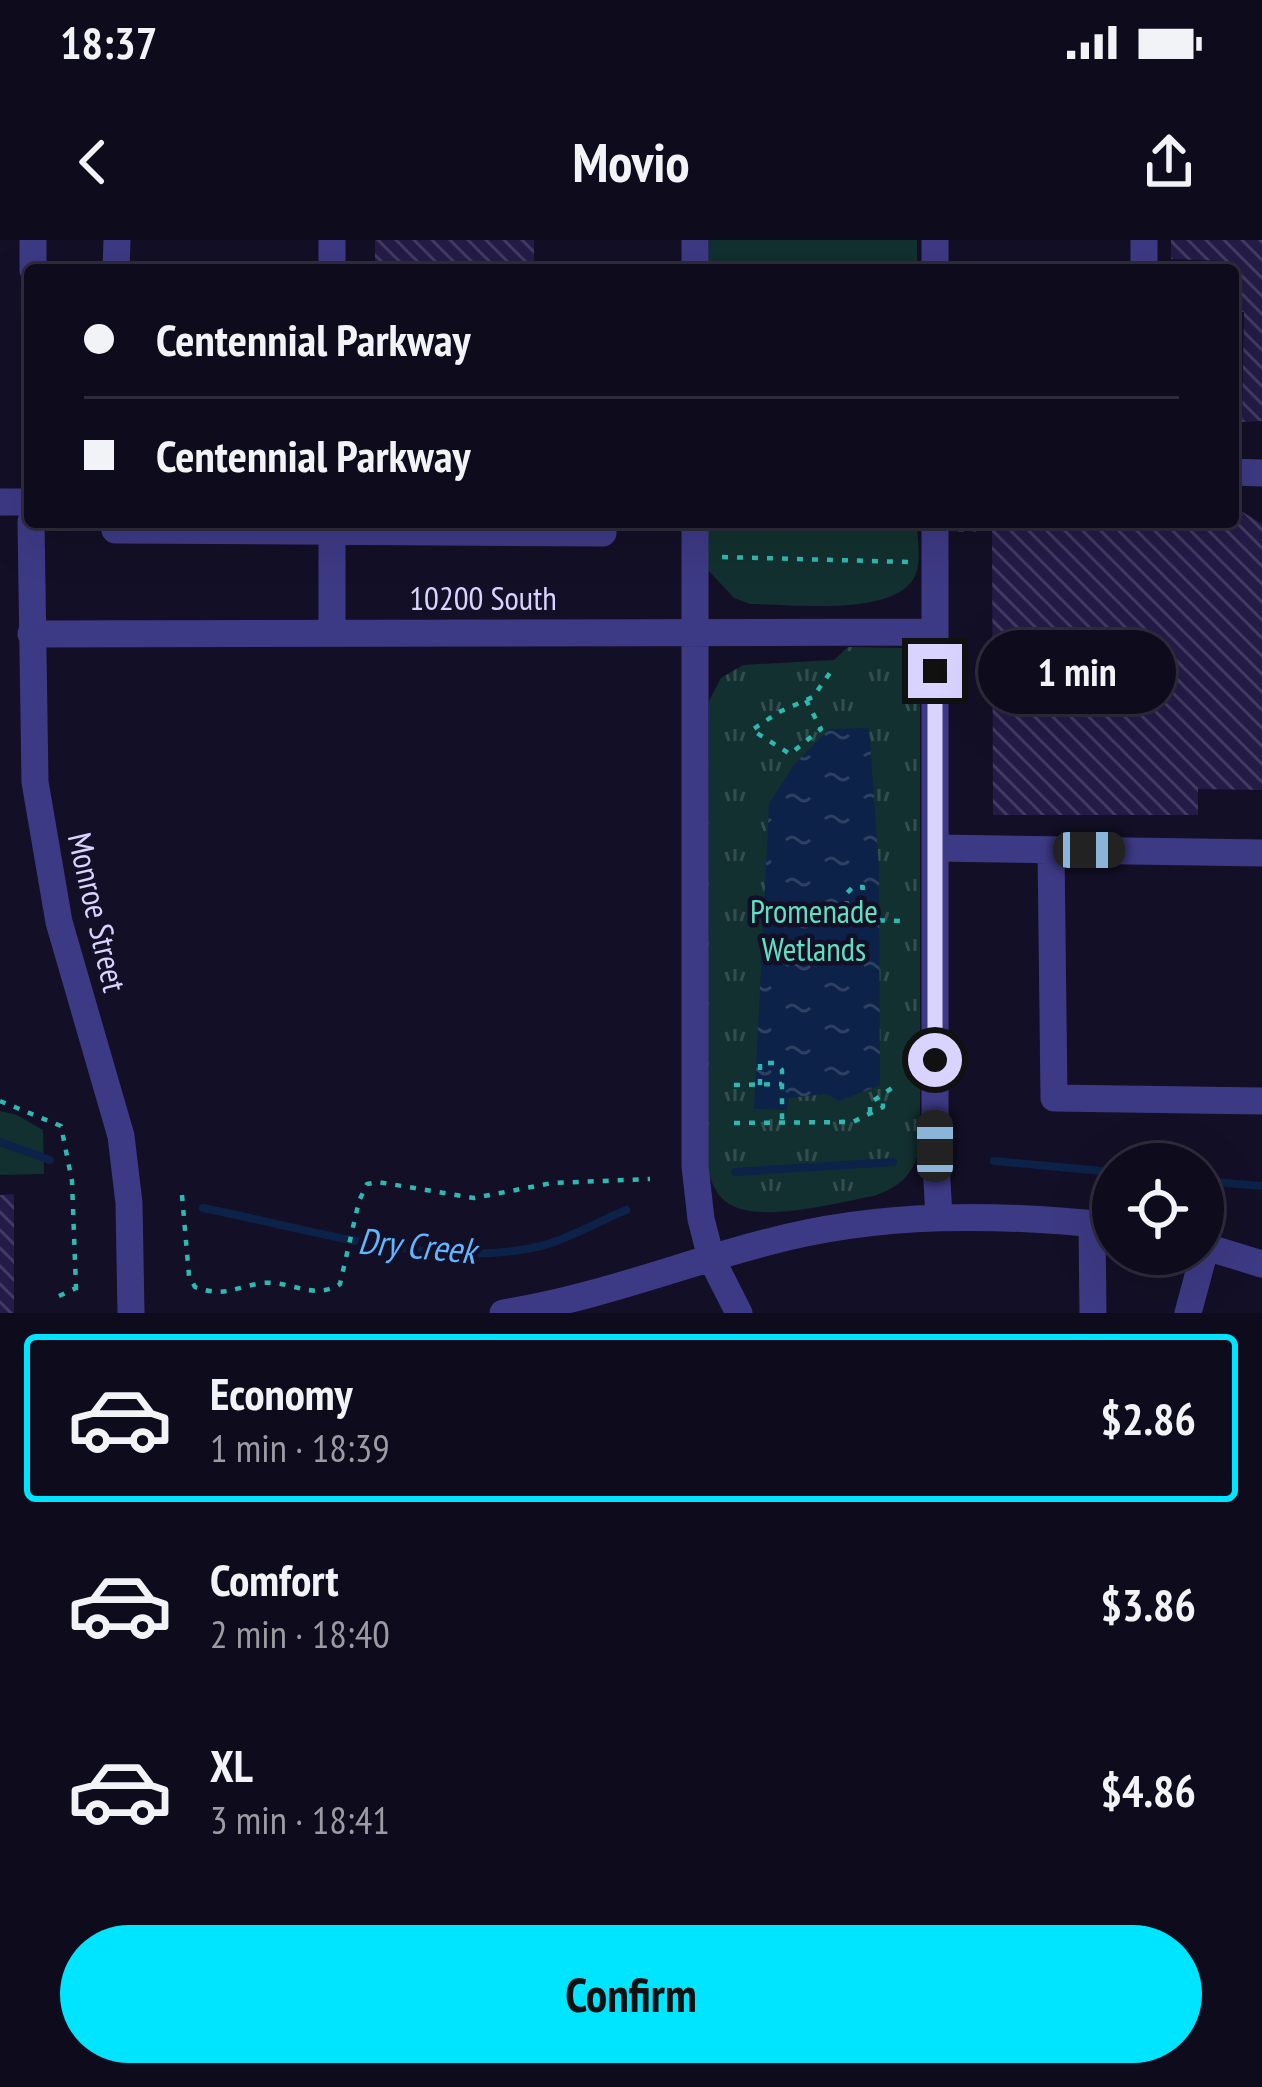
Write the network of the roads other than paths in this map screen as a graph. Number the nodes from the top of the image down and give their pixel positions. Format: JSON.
{"nodes":[{"id":1,"x":31,"y":528,"type":"edge"},
{"id":2,"x":116,"y":528,"type":"edge"},
{"id":3,"x":224,"y":528,"type":"edge"},
{"id":4,"x":332,"y":528,"type":"edge"},
{"id":5,"x":409,"y":528,"type":"edge"},
{"id":6,"x":603,"y":528,"type":"edge"},
{"id":7,"x":695,"y":528,"type":"edge"},
{"id":8,"x":935,"y":528,"type":"edge"},
{"id":9,"x":695,"y":632,"type":"junction"},
{"id":10,"x":935,"y":632,"type":"junction"},
{"id":11,"x":332,"y":633,"type":"junction"},
{"id":12,"x":31,"y":634,"type":"junction"},
{"id":13,"x":935,"y":848,"type":"junction"},
{"id":14,"x":1051,"y":850,"type":"junction"},
{"id":15,"x":1262,"y":853,"type":"edge"},
{"id":16,"x":1262,"y":1101,"type":"edge"},
{"id":17,"x":939,"y":1217,"type":"junction"},
{"id":18,"x":1092,"y":1224,"type":"edge"},
{"id":19,"x":1224,"y":1252,"type":"edge"},
{"id":20,"x":712,"y":1258,"type":"junction"},
{"id":21,"x":1262,"y":1264,"type":"edge"},
{"id":22,"x":1097,"y":1275,"type":"edge"},
{"id":23,"x":1197,"y":1275,"type":"edge"},
{"id":24,"x":131,"y":1313,"type":"edge"},
{"id":25,"x":502,"y":1313,"type":"edge"},
{"id":26,"x":739,"y":1313,"type":"edge"},
{"id":27,"x":1093,"y":1313,"type":"edge"},
{"id":28,"x":1188,"y":1313,"type":"edge"}],
"edges":[{"from":1,"to":12,"type":"street","name":"Monroe Street"},
{"from":2,"to":3,"type":"street"},
{"from":4,"to":11,"type":"street"},
{"from":5,"to":6,"type":"street"},
{"from":7,"to":9,"type":"street"},
{"from":8,"to":10,"type":"street"},
{"from":9,"to":10,"type":"street","name":"10200 South"},
{"from":9,"to":11,"type":"street","name":"10200 South"},
{"from":9,"to":20,"type":"street"},
{"from":10,"to":13,"type":"street"},
{"from":11,"to":12,"type":"street","name":"10200 South"},
{"from":12,"to":24,"type":"street","name":"Monroe Street"},
{"from":13,"to":14,"type":"street"},
{"from":13,"to":17,"type":"street"},
{"from":14,"to":15,"type":"street"},
{"from":14,"to":16,"type":"street"},
{"from":17,"to":18,"type":"street"},
{"from":17,"to":20,"type":"street"},
{"from":19,"to":21,"type":"street"},
{"from":20,"to":25,"type":"street"},
{"from":20,"to":26,"type":"street"},
{"from":22,"to":27,"type":"street"},
{"from":23,"to":28,"type":"street"}]}
